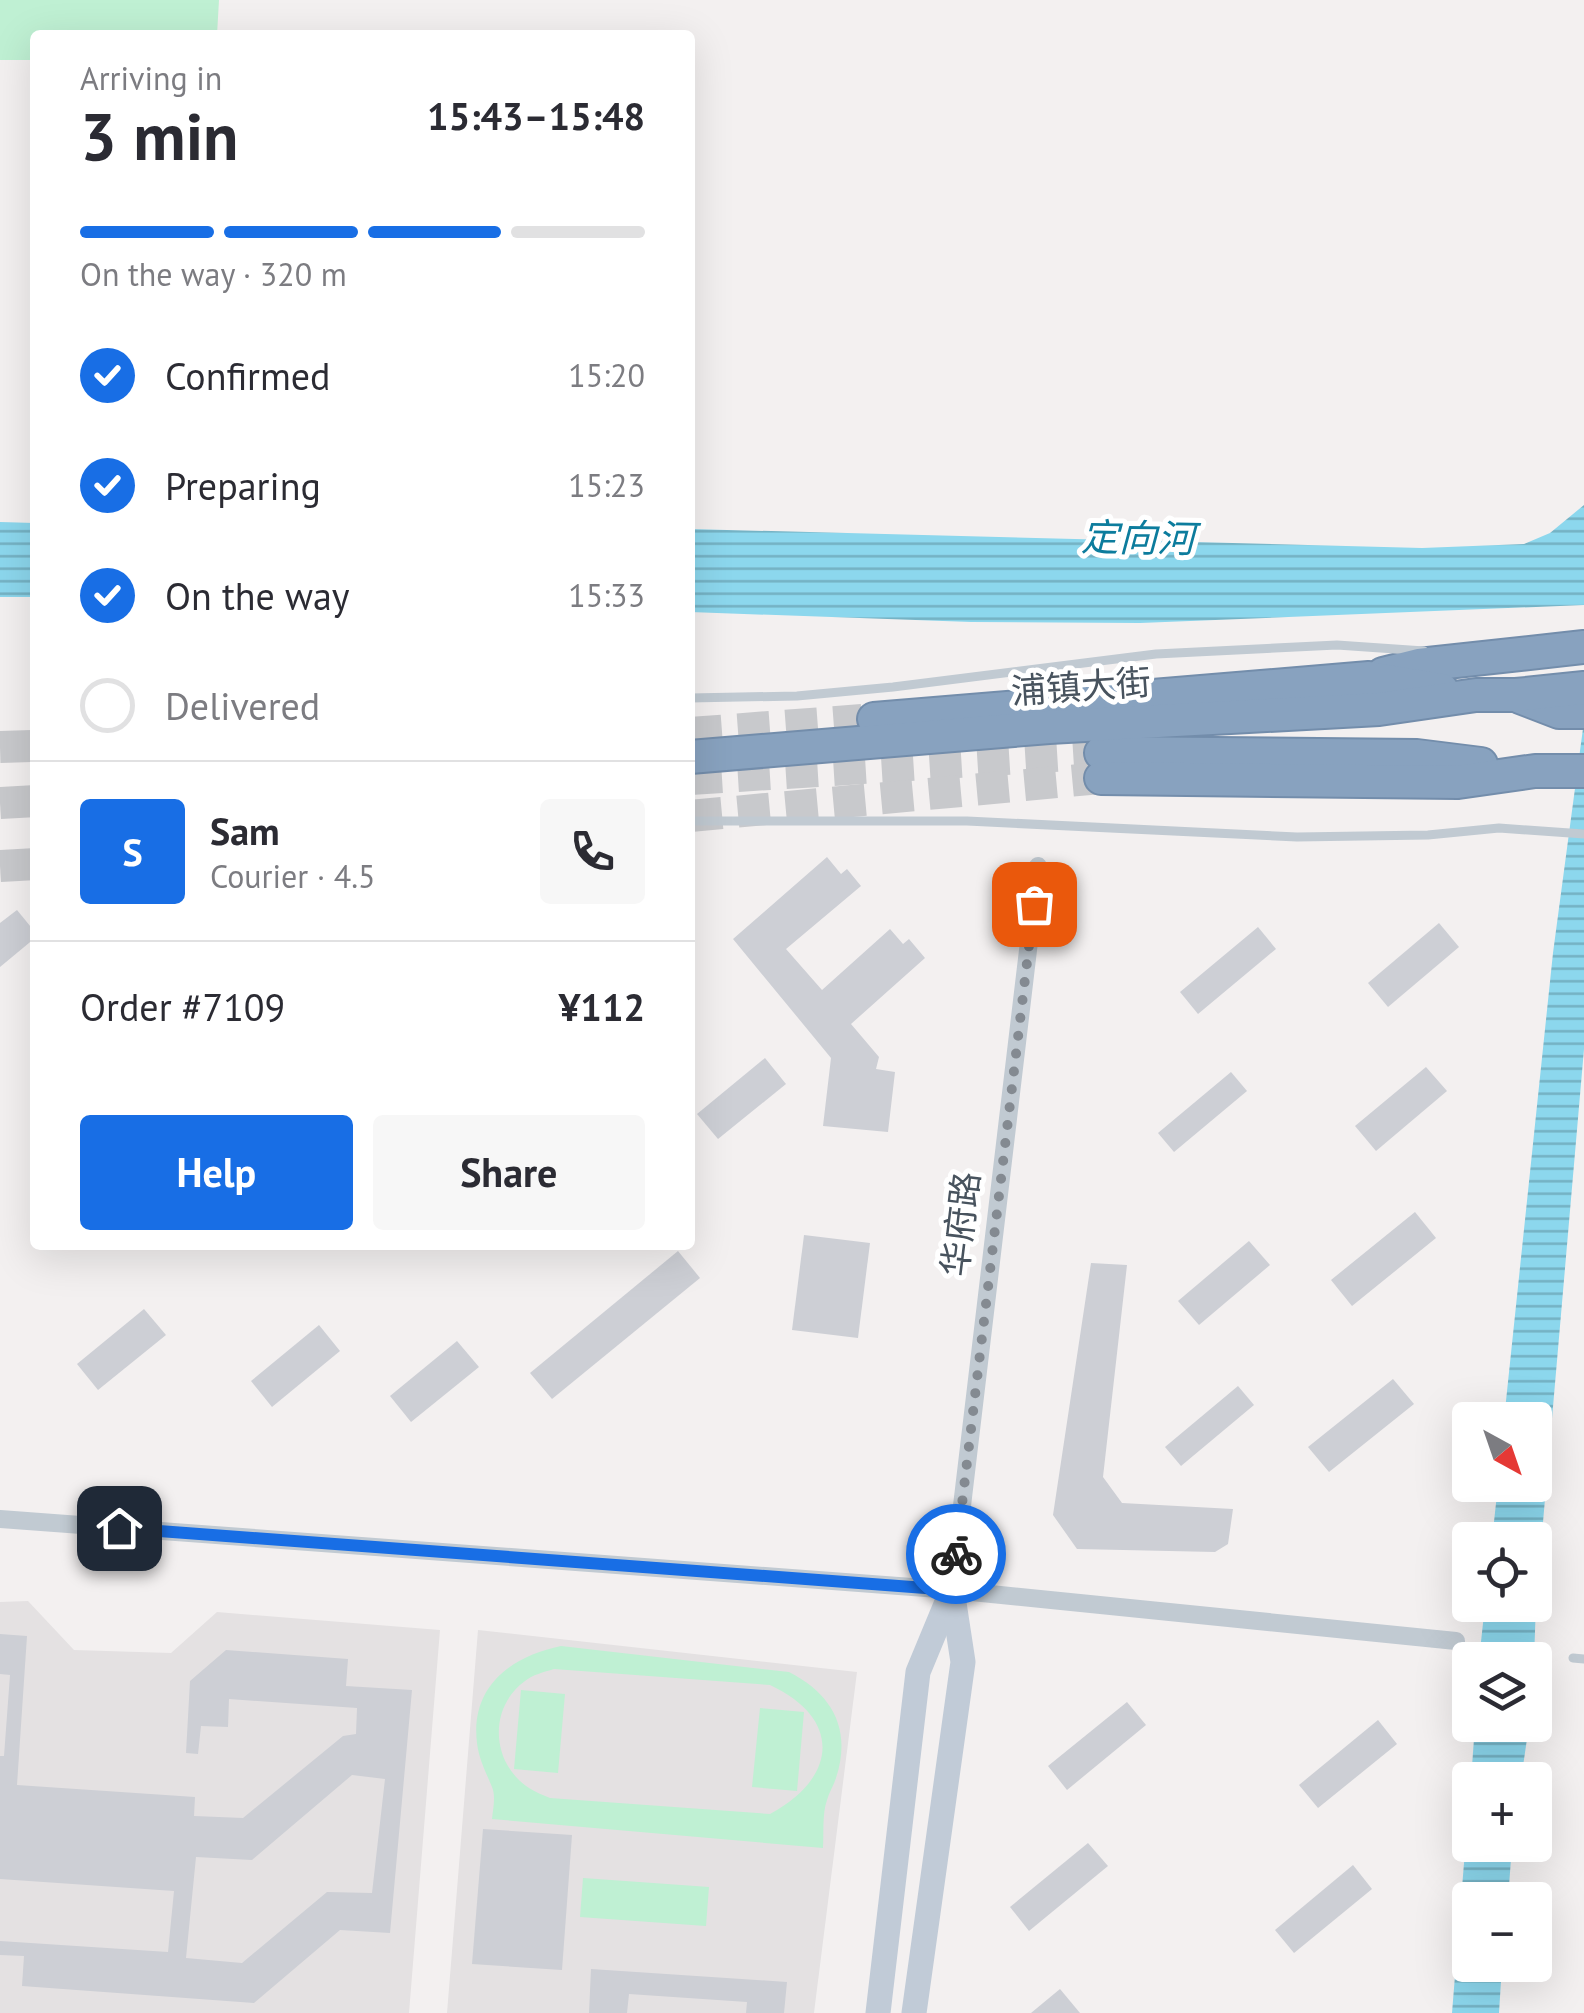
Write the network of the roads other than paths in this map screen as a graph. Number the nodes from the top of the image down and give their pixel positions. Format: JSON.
{"nodes":[{"id":1,"x":1584,"y":647,"type":"edge"},
{"id":2,"x":1502,"y":656,"type":"junction"},
{"id":3,"x":1369,"y":678,"type":"junction"},
{"id":4,"x":1476,"y":695,"type":"junction"},
{"id":5,"x":695,"y":698,"type":"edge"},
{"id":6,"x":1573,"y":700,"type":"edge"},
{"id":7,"x":862,"y":720,"type":"tunnel mouth"},
{"id":8,"x":695,"y":756,"type":"edge"},
{"id":9,"x":1101,"y":765,"type":"tunnel mouth"},
{"id":10,"x":1559,"y":771,"type":"edge"},
{"id":11,"x":695,"y":822,"type":"edge"},
{"id":12,"x":1584,"y":834,"type":"edge"},
{"id":13,"x":1038,"y":866,"type":"dead end"},
{"id":14,"x":0,"y":1519,"type":"edge"},
{"id":15,"x":952,"y":1590,"type":"junction"},
{"id":16,"x":1456,"y":1641,"type":"dead end"},
{"id":17,"x":878,"y":2013,"type":"edge"},
{"id":18,"x":914,"y":2013,"type":"edge"}],
"edges":[{"from":1,"to":2,"type":"highway"},
{"from":2,"to":3,"type":"highway"},
{"from":2,"to":5,"type":"lane"},
{"from":3,"to":4,"type":"highway","name":"浦镇大街"},
{"from":3,"to":7,"type":"highway","name":"浦镇大街"},
{"from":4,"to":6,"type":"highway","name":"浦镇大街"},
{"from":4,"to":8,"type":"highway","name":"浦镇大街"},
{"from":9,"to":10,"type":"highway"},
{"from":11,"to":12,"type":"lane"},
{"from":13,"to":15,"type":"street","name":"华府路"},
{"from":14,"to":15,"type":"street"},
{"from":15,"to":16,"type":"street"},
{"from":15,"to":17,"type":"street","name":"华府路"},
{"from":15,"to":18,"type":"street","name":"华府路"}]}
